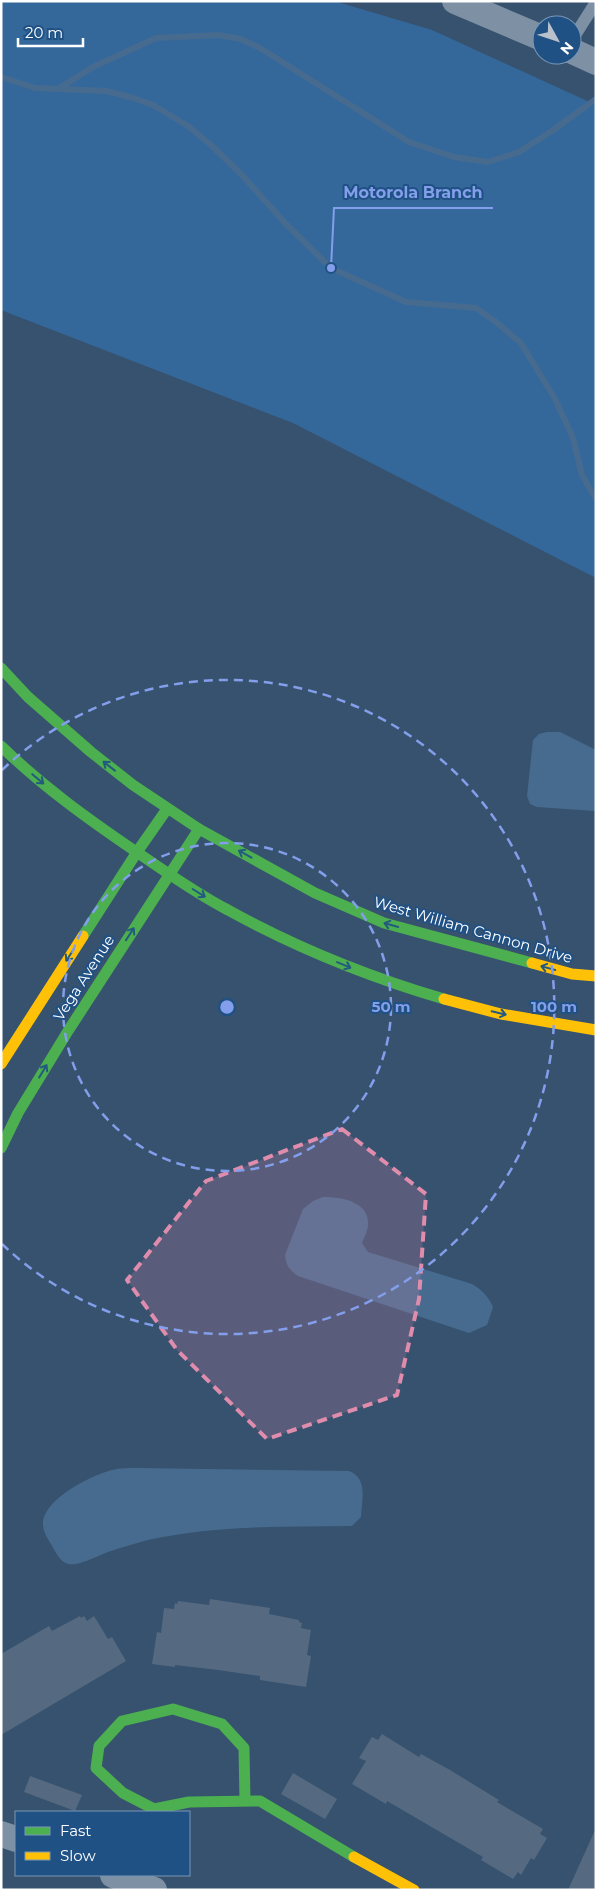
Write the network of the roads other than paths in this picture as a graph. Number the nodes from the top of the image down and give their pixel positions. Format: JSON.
{"nodes":[{"id":1,"x":455,"y":1,"type":"edge"},
{"id":2,"x":596,"y":2,"type":"edge"},
{"id":3,"x":582,"y":24,"type":"edge"},
{"id":4,"x":532,"y":34,"type":"edge"},
{"id":5,"x":582,"y":56,"type":"edge"},
{"id":6,"x":596,"y":62,"type":"edge"},
{"id":7,"x":1,"y":668,"type":"edge"},
{"id":8,"x":1,"y":746,"type":"edge"},
{"id":9,"x":167,"y":809,"type":"junction"},
{"id":10,"x":199,"y":829,"type":"junction"},
{"id":11,"x":137,"y":852,"type":"junction"},
{"id":12,"x":170,"y":875,"type":"junction"},
{"id":13,"x":596,"y":976,"type":"edge"},
{"id":14,"x":596,"y":1030,"type":"edge"},
{"id":15,"x":1,"y":1064,"type":"edge"},
{"id":16,"x":1,"y":1148,"type":"edge"},
{"id":17,"x":245,"y":1801,"type":"junction"},
{"id":18,"x":1,"y":1834,"type":"edge"},
{"id":19,"x":15,"y":1839,"type":"edge"},
{"id":20,"x":116,"y":1876,"type":"edge"},
{"id":21,"x":154,"y":1890,"type":"edge"},
{"id":22,"x":414,"y":1890,"type":"edge"}],
"edges":[{"from":1,"to":4,"type":"street"},
{"from":2,"to":3,"type":"lane"},
{"from":5,"to":6,"type":"street"},
{"from":9,"to":7,"type":"main road","name":"West William Cannon Drive","one_way":true},
{"from":8,"to":11,"type":"main road","one_way":true},
{"from":9,"to":10,"type":"main road","name":"West William Cannon Drive"},
{"from":9,"to":11,"type":"main road","name":"Vega Avenue"},
{"from":10,"to":12,"type":"main road","name":"Vega Avenue"},
{"from":13,"to":10,"type":"main road","name":"West William Cannon Drive","one_way":true},
{"from":11,"to":12,"type":"main road"},
{"from":11,"to":15,"type":"main road","name":"Vega Avenue","one_way":true},
{"from":12,"to":14,"type":"main road","one_way":true},
{"from":16,"to":12,"type":"main road","name":"Vega Avenue","one_way":true},
{"from":17,"to":17,"type":"main road"},
{"from":17,"to":22,"type":"main road"},
{"from":18,"to":19,"type":"street"},
{"from":20,"to":21,"type":"street"}]}
